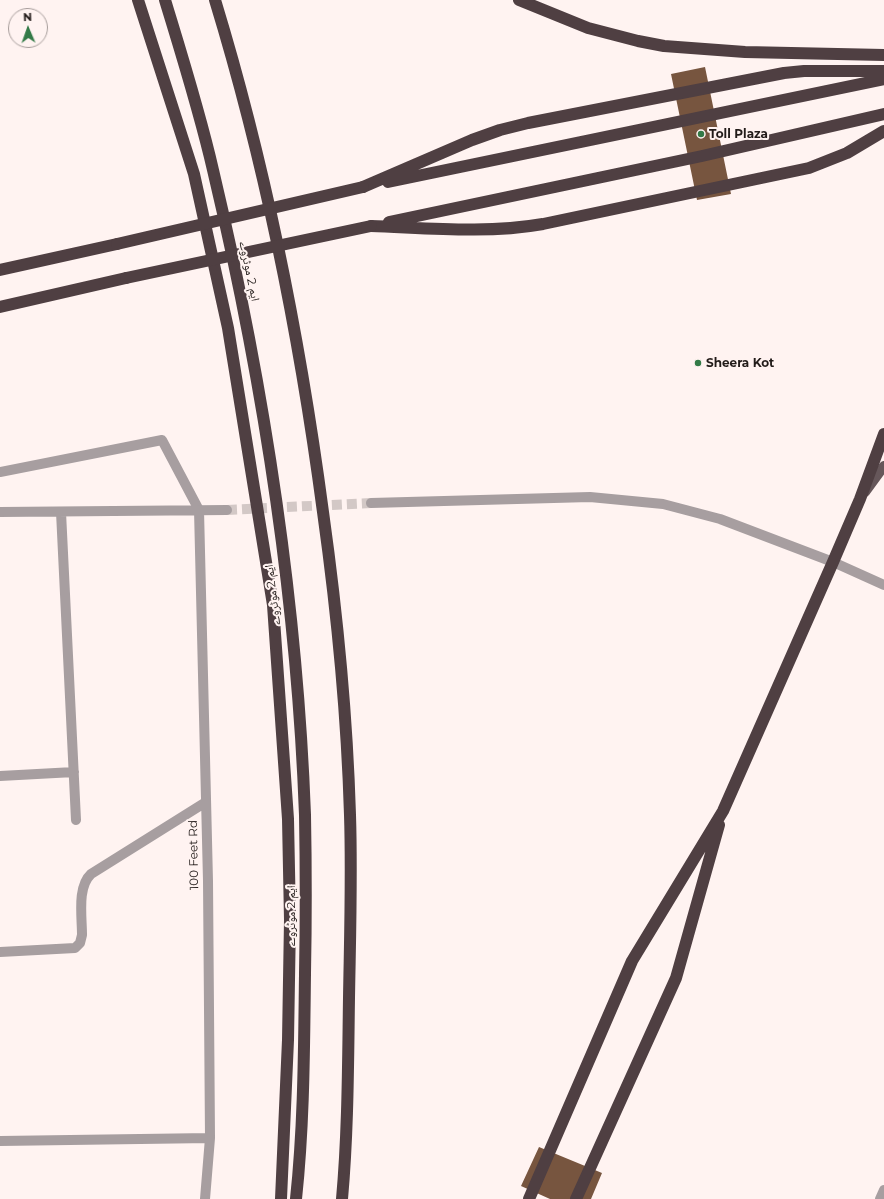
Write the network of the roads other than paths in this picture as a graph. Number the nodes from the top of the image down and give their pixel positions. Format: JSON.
{"nodes":[{"id":1,"x":138,"y":0,"type":"edge"},
{"id":2,"x":165,"y":0,"type":"edge"},
{"id":3,"x":215,"y":0,"type":"edge"},
{"id":4,"x":519,"y":0,"type":"edge"},
{"id":5,"x":884,"y":55,"type":"edge"},
{"id":6,"x":884,"y":72,"type":"edge"},
{"id":7,"x":884,"y":79,"type":"edge"},
{"id":8,"x":884,"y":114,"type":"edge"},
{"id":9,"x":884,"y":131,"type":"edge"},
{"id":10,"x":363,"y":187,"type":"junction"},
{"id":11,"x":371,"y":226,"type":"junction"},
{"id":12,"x":0,"y":270,"type":"edge"},
{"id":13,"x":0,"y":307,"type":"edge"},
{"id":14,"x":884,"y":434,"type":"edge"},
{"id":15,"x":884,"y":466,"type":"edge"},
{"id":16,"x":0,"y":472,"type":"edge"},
{"id":17,"x":860,"y":499,"type":"junction"},
{"id":18,"x":371,"y":503,"type":"tunnel mouth"},
{"id":19,"x":199,"y":510,"type":"junction"},
{"id":20,"x":227,"y":510,"type":"tunnel mouth"},
{"id":21,"x":0,"y":512,"type":"edge"},
{"id":22,"x":61,"y":512,"type":"junction"},
{"id":23,"x":833,"y":562,"type":"junction"},
{"id":24,"x":884,"y":585,"type":"edge"},
{"id":25,"x":74,"y":772,"type":"junction"},
{"id":26,"x":0,"y":776,"type":"edge"},
{"id":27,"x":206,"y":802,"type":"junction"},
{"id":28,"x":723,"y":811,"type":"junction"},
{"id":29,"x":76,"y":820,"type":"dead end"},
{"id":30,"x":0,"y":952,"type":"edge"},
{"id":31,"x":210,"y":1138,"type":"junction"},
{"id":32,"x":0,"y":1141,"type":"edge"},
{"id":33,"x":884,"y":1190,"type":"edge"},
{"id":34,"x":205,"y":1199,"type":"edge"},
{"id":35,"x":281,"y":1199,"type":"edge"},
{"id":36,"x":296,"y":1199,"type":"edge"},
{"id":37,"x":342,"y":1199,"type":"edge"},
{"id":38,"x":529,"y":1199,"type":"edge"},
{"id":39,"x":576,"y":1199,"type":"edge"},
{"id":40,"x":880,"y":1199,"type":"edge"}],
"edges":[{"from":1,"to":35,"type":"highway"},
{"from":2,"to":36,"type":"highway","name":"ایم 2 موٹروے"},
{"from":3,"to":37,"type":"highway"},
{"from":4,"to":5,"type":"highway"},
{"from":6,"to":10,"type":"highway"},
{"from":7,"to":10,"type":"highway"},
{"from":8,"to":11,"type":"highway"},
{"from":9,"to":11,"type":"highway"},
{"from":10,"to":12,"type":"highway","bridge":true},
{"from":11,"to":13,"type":"highway","bridge":true},
{"from":14,"to":17,"type":"highway"},
{"from":15,"to":17,"type":"main road"},
{"from":16,"to":19,"type":"street"},
{"from":17,"to":23,"type":"highway"},
{"from":18,"to":23,"type":"street"},
{"from":19,"to":20,"type":"street"},
{"from":19,"to":22,"type":"street"},
{"from":19,"to":27,"type":"street","name":"100 Feet Rd"},
{"from":21,"to":22,"type":"street"},
{"from":22,"to":25,"type":"street"},
{"from":23,"to":24,"type":"street"},
{"from":23,"to":28,"type":"highway"},
{"from":25,"to":26,"type":"street"},
{"from":25,"to":29,"type":"street"},
{"from":27,"to":30,"type":"street"},
{"from":27,"to":31,"type":"street","name":"100 Feet Rd"},
{"from":28,"to":38,"type":"highway"},
{"from":28,"to":39,"type":"highway"},
{"from":31,"to":32,"type":"street"},
{"from":31,"to":34,"type":"street","name":"100 Feet Rd"},
{"from":33,"to":40,"type":"street"}]}
